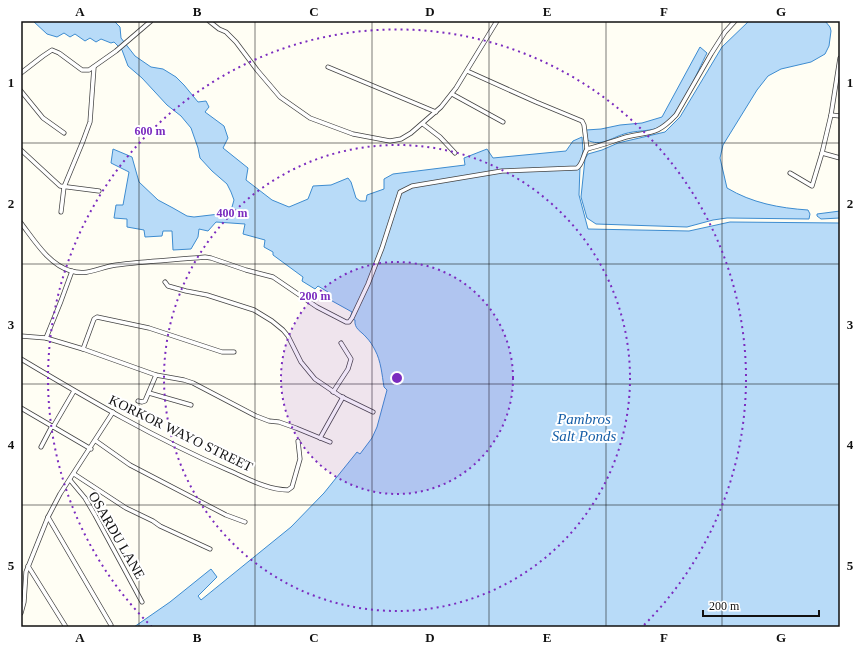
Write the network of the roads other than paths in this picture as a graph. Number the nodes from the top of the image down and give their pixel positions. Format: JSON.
{"nodes":[{"id":1,"x":151,"y":21,"type":"edge"},
{"id":2,"x":209,"y":21,"type":"edge"},
{"id":3,"x":497,"y":21,"type":"edge"},
{"id":4,"x":735,"y":21,"type":"edge"},
{"id":5,"x":840,"y":58,"type":"edge"},
{"id":6,"x":94,"y":67,"type":"junction"},
{"id":7,"x":328,"y":67,"type":"dead end"},
{"id":8,"x":467,"y":71,"type":"junction"},
{"id":9,"x":21,"y":73,"type":"edge"},
{"id":10,"x":838,"y":81,"type":"edge"},
{"id":11,"x":21,"y":91,"type":"edge"},
{"id":12,"x":452,"y":94,"type":"junction"},
{"id":13,"x":436,"y":112,"type":"junction"},
{"id":14,"x":831,"y":114,"type":"junction"},
{"id":15,"x":840,"y":116,"type":"edge"},
{"id":16,"x":503,"y":122,"type":"dead end"},
{"id":17,"x":423,"y":124,"type":"junction"},
{"id":18,"x":64,"y":133,"type":"dead end"},
{"id":19,"x":587,"y":149,"type":"junction"},
{"id":20,"x":21,"y":150,"type":"edge"},
{"id":21,"x":455,"y":153,"type":"dead end"},
{"id":22,"x":822,"y":153,"type":"junction"},
{"id":23,"x":840,"y":158,"type":"edge"},
{"id":24,"x":790,"y":173,"type":"dead end"},
{"id":25,"x":64,"y":187,"type":"junction"},
{"id":26,"x":99,"y":191,"type":"dead end"},
{"id":27,"x":61,"y":212,"type":"dead end"},
{"id":28,"x":21,"y":223,"type":"edge"},
{"id":29,"x":72,"y":271,"type":"junction"},
{"id":30,"x":165,"y":282,"type":"dead end"},
{"id":31,"x":21,"y":336,"type":"edge"},
{"id":32,"x":46,"y":338,"type":"junction"},
{"id":33,"x":342,"y":343,"type":"dead end"},
{"id":34,"x":83,"y":349,"type":"junction"},
{"id":35,"x":234,"y":352,"type":"dead end"},
{"id":36,"x":21,"y":359,"type":"edge"},
{"id":37,"x":156,"y":375,"type":"junction"},
{"id":38,"x":74,"y":391,"type":"junction"},
{"id":39,"x":333,"y":392,"type":"junction"},
{"id":40,"x":149,"y":394,"type":"junction"},
{"id":41,"x":342,"y":397,"type":"junction"},
{"id":42,"x":138,"y":401,"type":"dead end"},
{"id":43,"x":191,"y":405,"type":"dead end"},
{"id":44,"x":21,"y":408,"type":"edge"},
{"id":45,"x":114,"y":412,"type":"junction"},
{"id":46,"x":373,"y":412,"type":"dead end"},
{"id":47,"x":53,"y":427,"type":"junction"},
{"id":48,"x":320,"y":438,"type":"junction"},
{"id":49,"x":96,"y":441,"type":"junction"},
{"id":50,"x":298,"y":441,"type":"dead end"},
{"id":51,"x":330,"y":442,"type":"dead end"},
{"id":52,"x":41,"y":447,"type":"dead end"},
{"id":53,"x":90,"y":449,"type":"junction"},
{"id":54,"x":74,"y":474,"type":"junction"},
{"id":55,"x":70,"y":480,"type":"junction"},
{"id":56,"x":48,"y":517,"type":"junction"},
{"id":57,"x":245,"y":522,"type":"dead end"},
{"id":58,"x":210,"y":549,"type":"dead end"},
{"id":59,"x":28,"y":566,"type":"junction"},
{"id":60,"x":142,"y":602,"type":"dead end"},
{"id":61,"x":21,"y":613,"type":"edge"},
{"id":62,"x":111,"y":625,"type":"dead end"},
{"id":63,"x":66,"y":627,"type":"edge"}],
"edges":[{"from":1,"to":6,"type":"street"},
{"from":2,"to":17,"type":"street"},
{"from":3,"to":8,"type":"street"},
{"from":4,"to":19,"type":"street"},
{"from":5,"to":10,"type":"street"},
{"from":6,"to":9,"type":"street"},
{"from":6,"to":25,"type":"street"},
{"from":7,"to":13,"type":"street"},
{"from":8,"to":12,"type":"street"},
{"from":8,"to":19,"type":"street"},
{"from":10,"to":14,"type":"street"},
{"from":11,"to":18,"type":"street"},
{"from":12,"to":13,"type":"street"},
{"from":12,"to":16,"type":"street"},
{"from":13,"to":17,"type":"street"},
{"from":14,"to":15,"type":"street"},
{"from":14,"to":22,"type":"street"},
{"from":17,"to":21,"type":"street"},
{"from":19,"to":29,"type":"street"},
{"from":20,"to":25,"type":"street"},
{"from":22,"to":23,"type":"street"},
{"from":22,"to":24,"type":"street"},
{"from":25,"to":26,"type":"street"},
{"from":25,"to":27,"type":"street"},
{"from":28,"to":29,"type":"street"},
{"from":29,"to":32,"type":"street"},
{"from":30,"to":39,"type":"street"},
{"from":31,"to":32,"type":"street"},
{"from":32,"to":34,"type":"street"},
{"from":33,"to":39,"type":"street"},
{"from":34,"to":35,"type":"street"},
{"from":34,"to":37,"type":"street"},
{"from":36,"to":38,"type":"street","name":"KORKOR WAYO STREET"},
{"from":37,"to":40,"type":"street"},
{"from":37,"to":48,"type":"street"},
{"from":38,"to":45,"type":"street","name":"KORKOR WAYO STREET"},
{"from":38,"to":47,"type":"street"},
{"from":39,"to":41,"type":"street"},
{"from":40,"to":42,"type":"street"},
{"from":40,"to":43,"type":"street"},
{"from":41,"to":46,"type":"street"},
{"from":41,"to":48,"type":"street"},
{"from":44,"to":47,"type":"street"},
{"from":45,"to":49,"type":"street"},
{"from":45,"to":50,"type":"street","name":"KORKOR WAYO STREET"},
{"from":47,"to":52,"type":"street"},
{"from":47,"to":53,"type":"street"},
{"from":48,"to":51,"type":"street"},
{"from":49,"to":53,"type":"street"},
{"from":49,"to":57,"type":"street"},
{"from":53,"to":54,"type":"street"},
{"from":54,"to":55,"type":"street"},
{"from":54,"to":58,"type":"street"},
{"from":55,"to":56,"type":"street"},
{"from":55,"to":60,"type":"street","name":"OSARDU LANE"},
{"from":56,"to":59,"type":"street"},
{"from":56,"to":62,"type":"street"},
{"from":59,"to":61,"type":"street"},
{"from":59,"to":63,"type":"street"}]}
